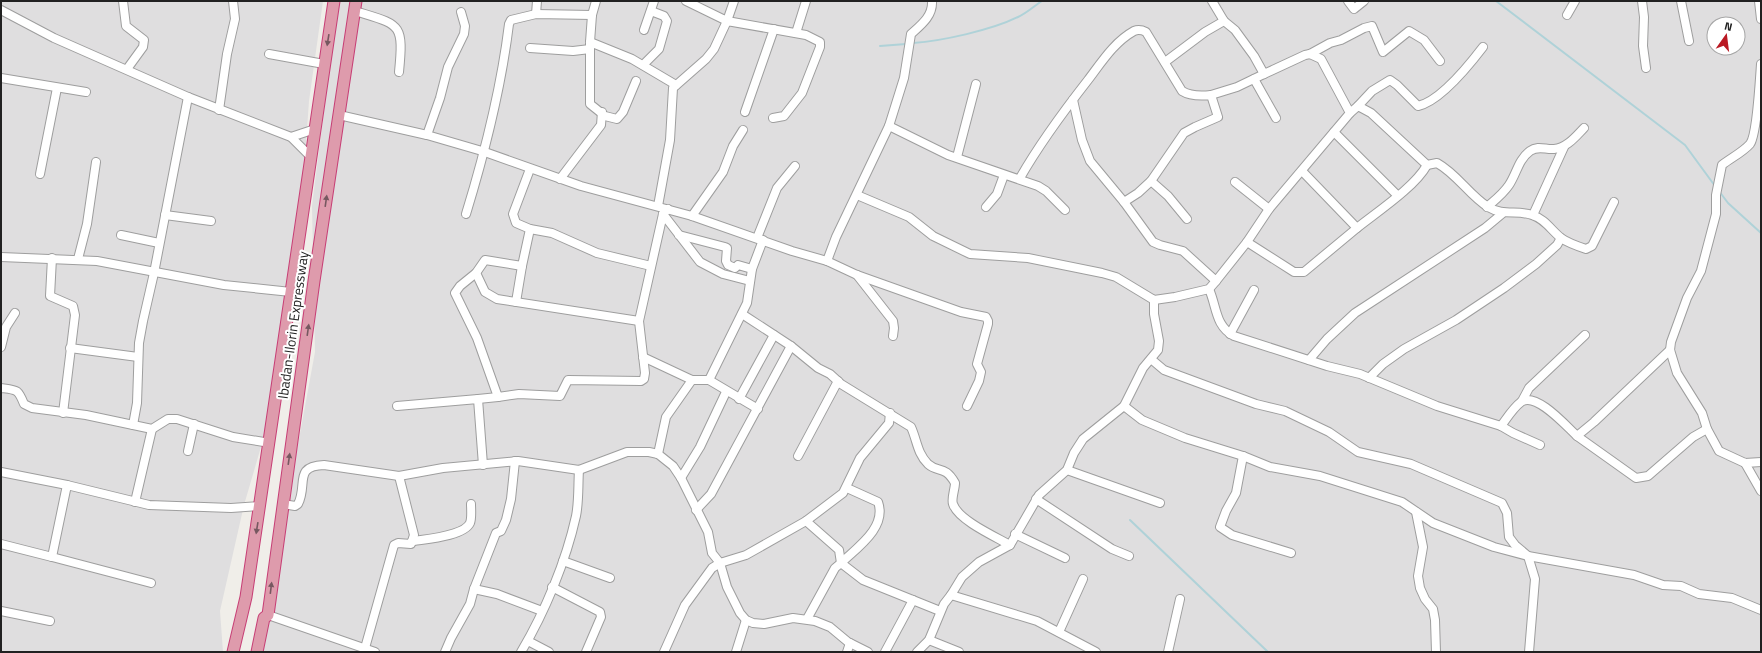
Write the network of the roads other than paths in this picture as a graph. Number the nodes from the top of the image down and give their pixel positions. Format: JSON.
{"nodes":[{"id":1,"x":123,"y":1,"type":"edge"},
{"id":2,"x":232,"y":1,"type":"edge"},
{"id":3,"x":334,"y":1,"type":"edge"},
{"id":4,"x":537,"y":1,"type":"edge"},
{"id":5,"x":596,"y":1,"type":"edge"},
{"id":6,"x":654,"y":1,"type":"edge"},
{"id":7,"x":686,"y":1,"type":"edge"},
{"id":8,"x":734,"y":1,"type":"edge"},
{"id":9,"x":806,"y":1,"type":"edge"},
{"id":10,"x":932,"y":1,"type":"edge"},
{"id":11,"x":1212,"y":1,"type":"edge"},
{"id":12,"x":1348,"y":1,"type":"edge"},
{"id":13,"x":1364,"y":1,"type":"edge"},
{"id":14,"x":1576,"y":1,"type":"edge"},
{"id":15,"x":1642,"y":1,"type":"edge"},
{"id":16,"x":1681,"y":1,"type":"edge"},
{"id":17,"x":1759,"y":1,"type":"edge"},
{"id":18,"x":356,"y":6,"type":"edge"},
{"id":19,"x":1,"y":10,"type":"edge"},
{"id":20,"x":651,"y":11,"type":"junction"},
{"id":21,"x":461,"y":12,"type":"dead end"},
{"id":22,"x":536,"y":14,"type":"junction"},
{"id":23,"x":592,"y":15,"type":"junction"},
{"id":24,"x":1567,"y":15,"type":"dead end"},
{"id":25,"x":1761,"y":19,"type":"edge"},
{"id":26,"x":727,"y":21,"type":"junction"},
{"id":27,"x":1224,"y":21,"type":"junction"},
{"id":28,"x":774,"y":29,"type":"junction"},
{"id":29,"x":644,"y":30,"type":"dead end"},
{"id":30,"x":796,"y":33,"type":"junction"},
{"id":31,"x":1689,"y":41,"type":"dead end"},
{"id":32,"x":590,"y":46,"type":"junction"},
{"id":33,"x":1483,"y":47,"type":"dead end"},
{"id":34,"x":530,"y":48,"type":"dead end"},
{"id":35,"x":269,"y":54,"type":"dead end"},
{"id":36,"x":1310,"y":54,"type":"junction"},
{"id":37,"x":1440,"y":61,"type":"dead end"},
{"id":38,"x":1165,"y":62,"type":"junction"},
{"id":39,"x":324,"y":64,"type":"junction"},
{"id":40,"x":1761,"y":64,"type":"edge"},
{"id":41,"x":643,"y":65,"type":"junction"},
{"id":42,"x":1646,"y":68,"type":"dead end"},
{"id":43,"x":127,"y":69,"type":"junction"},
{"id":44,"x":399,"y":72,"type":"dead end"},
{"id":45,"x":1264,"y":74,"type":"junction"},
{"id":46,"x":1,"y":78,"type":"edge"},
{"id":47,"x":1254,"y":79,"type":"junction"},
{"id":48,"x":636,"y":80,"type":"dead end"},
{"id":49,"x":976,"y":84,"type":"dead end"},
{"id":50,"x":676,"y":85,"type":"junction"},
{"id":51,"x":57,"y":88,"type":"junction"},
{"id":52,"x":86,"y":92,"type":"dead end"},
{"id":53,"x":1211,"y":95,"type":"junction"},
{"id":54,"x":188,"y":97,"type":"junction"},
{"id":55,"x":1073,"y":100,"type":"junction"},
{"id":56,"x":1358,"y":106,"type":"junction"},
{"id":57,"x":219,"y":110,"type":"junction"},
{"id":58,"x":602,"y":112,"type":"junction"},
{"id":59,"x":745,"y":112,"type":"dead end"},
{"id":60,"x":1350,"y":113,"type":"junction"},
{"id":61,"x":339,"y":115,"type":"junction"},
{"id":62,"x":773,"y":118,"type":"dead end"},
{"id":63,"x":1276,"y":118,"type":"dead end"},
{"id":64,"x":889,"y":126,"type":"junction"},
{"id":65,"x":1584,"y":128,"type":"dead end"},
{"id":66,"x":315,"y":129,"type":"junction"},
{"id":67,"x":743,"y":130,"type":"dead end"},
{"id":68,"x":1334,"y":132,"type":"junction"},
{"id":69,"x":1758,"y":133,"type":"edge"},
{"id":70,"x":427,"y":135,"type":"junction"},
{"id":71,"x":291,"y":137,"type":"junction"},
{"id":72,"x":1564,"y":147,"type":"junction"},
{"id":73,"x":482,"y":151,"type":"junction"},
{"id":74,"x":311,"y":157,"type":"junction"},
{"id":75,"x":957,"y":157,"type":"junction"},
{"id":76,"x":96,"y":162,"type":"dead end"},
{"id":77,"x":1427,"y":165,"type":"junction"},
{"id":78,"x":795,"y":166,"type":"dead end"},
{"id":79,"x":530,"y":169,"type":"junction"},
{"id":80,"x":1302,"y":171,"type":"junction"},
{"id":81,"x":40,"y":174,"type":"dead end"},
{"id":82,"x":1004,"y":175,"type":"junction"},
{"id":83,"x":1020,"y":178,"type":"junction"},
{"id":84,"x":560,"y":179,"type":"junction"},
{"id":85,"x":1151,"y":181,"type":"junction"},
{"id":86,"x":1235,"y":182,"type":"dead end"},
{"id":87,"x":857,"y":195,"type":"junction"},
{"id":88,"x":1397,"y":195,"type":"junction"},
{"id":89,"x":1124,"y":202,"type":"junction"},
{"id":90,"x":1614,"y":202,"type":"dead end"},
{"id":91,"x":658,"y":206,"type":"junction"},
{"id":92,"x":986,"y":206,"type":"dead end"},
{"id":93,"x":1487,"y":207,"type":"junction"},
{"id":94,"x":1269,"y":209,"type":"junction"},
{"id":95,"x":1065,"y":210,"type":"dead end"},
{"id":96,"x":665,"y":212,"type":"junction"},
{"id":97,"x":1503,"y":213,"type":"junction"},
{"id":98,"x":466,"y":214,"type":"dead end"},
{"id":99,"x":165,"y":215,"type":"junction"},
{"id":100,"x":1532,"y":215,"type":"junction"},
{"id":101,"x":692,"y":216,"type":"junction"},
{"id":102,"x":1187,"y":219,"type":"dead end"},
{"id":103,"x":211,"y":221,"type":"dead end"},
{"id":104,"x":1357,"y":228,"type":"junction"},
{"id":105,"x":530,"y":229,"type":"junction"},
{"id":106,"x":121,"y":235,"type":"dead end"},
{"id":107,"x":678,"y":235,"type":"junction"},
{"id":108,"x":1561,"y":238,"type":"junction"},
{"id":109,"x":760,"y":239,"type":"junction"},
{"id":110,"x":1247,"y":242,"type":"junction"},
{"id":111,"x":159,"y":243,"type":"junction"},
{"id":112,"x":1,"y":257,"type":"edge"},
{"id":113,"x":52,"y":258,"type":"junction"},
{"id":114,"x":78,"y":259,"type":"junction"},
{"id":115,"x":827,"y":261,"type":"junction"},
{"id":116,"x":522,"y":266,"type":"junction"},
{"id":117,"x":651,"y":266,"type":"junction"},
{"id":118,"x":752,"y":269,"type":"junction"},
{"id":119,"x":154,"y":273,"type":"junction"},
{"id":120,"x":476,"y":273,"type":"junction"},
{"id":121,"x":857,"y":275,"type":"junction"},
{"id":122,"x":750,"y":281,"type":"junction"},
{"id":123,"x":1216,"y":281,"type":"junction"},
{"id":124,"x":1209,"y":289,"type":"junction"},
{"id":125,"x":1254,"y":290,"type":"dead end"},
{"id":126,"x":291,"y":292,"type":"junction"},
{"id":127,"x":1154,"y":300,"type":"junction"},
{"id":128,"x":516,"y":302,"type":"junction"},
{"id":129,"x":15,"y":313,"type":"dead end"},
{"id":130,"x":742,"y":314,"type":"junction"},
{"id":131,"x":639,"y":321,"type":"junction"},
{"id":132,"x":1230,"y":334,"type":"junction"},
{"id":133,"x":774,"y":335,"type":"junction"},
{"id":134,"x":1585,"y":335,"type":"dead end"},
{"id":135,"x":893,"y":336,"type":"dead end"},
{"id":136,"x":791,"y":346,"type":"junction"},
{"id":137,"x":1,"y":347,"type":"edge"},
{"id":138,"x":70,"y":348,"type":"junction"},
{"id":139,"x":1670,"y":350,"type":"junction"},
{"id":140,"x":138,"y":357,"type":"junction"},
{"id":141,"x":643,"y":357,"type":"junction"},
{"id":142,"x":1150,"y":359,"type":"junction"},
{"id":143,"x":1309,"y":360,"type":"junction"},
{"id":144,"x":1369,"y":378,"type":"junction"},
{"id":145,"x":692,"y":380,"type":"junction"},
{"id":146,"x":709,"y":380,"type":"junction"},
{"id":147,"x":838,"y":381,"type":"junction"},
{"id":148,"x":1,"y":388,"type":"edge"},
{"id":149,"x":726,"y":392,"type":"junction"},
{"id":150,"x":498,"y":397,"type":"junction"},
{"id":151,"x":478,"y":399,"type":"junction"},
{"id":152,"x":739,"y":399,"type":"junction"},
{"id":153,"x":1522,"y":400,"type":"junction"},
{"id":154,"x":397,"y":406,"type":"dead end"},
{"id":155,"x":967,"y":406,"type":"dead end"},
{"id":156,"x":1124,"y":406,"type":"junction"},
{"id":157,"x":758,"y":409,"type":"junction"},
{"id":158,"x":63,"y":413,"type":"junction"},
{"id":159,"x":890,"y":413,"type":"junction"},
{"id":160,"x":194,"y":424,"type":"junction"},
{"id":161,"x":133,"y":425,"type":"junction"},
{"id":162,"x":1501,"y":426,"type":"junction"},
{"id":163,"x":152,"y":429,"type":"junction"},
{"id":164,"x":1707,"y":429,"type":"junction"},
{"id":165,"x":1577,"y":436,"type":"junction"},
{"id":166,"x":270,"y":443,"type":"junction"},
{"id":167,"x":1540,"y":445,"type":"dead end"},
{"id":168,"x":188,"y":451,"type":"dead end"},
{"id":169,"x":658,"y":454,"type":"junction"},
{"id":170,"x":798,"y":456,"type":"dead end"},
{"id":171,"x":1243,"y":456,"type":"junction"},
{"id":172,"x":515,"y":462,"type":"junction"},
{"id":173,"x":1761,"y":462,"type":"edge"},
{"id":174,"x":1745,"y":463,"type":"junction"},
{"id":175,"x":483,"y":465,"type":"junction"},
{"id":176,"x":579,"y":470,"type":"junction"},
{"id":177,"x":1067,"y":470,"type":"junction"},
{"id":178,"x":1,"y":472,"type":"edge"},
{"id":179,"x":399,"y":476,"type":"junction"},
{"id":180,"x":681,"y":478,"type":"junction"},
{"id":181,"x":67,"y":485,"type":"junction"},
{"id":182,"x":847,"y":488,"type":"junction"},
{"id":183,"x":1761,"y":491,"type":"edge"},
{"id":184,"x":1036,"y":499,"type":"junction"},
{"id":185,"x":135,"y":502,"type":"junction"},
{"id":186,"x":1160,"y":502,"type":"dead end"},
{"id":187,"x":283,"y":504,"type":"junction"},
{"id":188,"x":471,"y":504,"type":"dead end"},
{"id":189,"x":260,"y":506,"type":"junction"},
{"id":190,"x":696,"y":510,"type":"junction"},
{"id":191,"x":1416,"y":512,"type":"junction"},
{"id":192,"x":806,"y":521,"type":"junction"},
{"id":193,"x":1016,"y":534,"type":"junction"},
{"id":194,"x":414,"y":541,"type":"junction"},
{"id":195,"x":1,"y":544,"type":"edge"},
{"id":196,"x":1010,"y":545,"type":"junction"},
{"id":197,"x":1291,"y":553,"type":"dead end"},
{"id":198,"x":1129,"y":556,"type":"dead end"},
{"id":199,"x":1528,"y":556,"type":"junction"},
{"id":200,"x":52,"y":557,"type":"junction"},
{"id":201,"x":1065,"y":558,"type":"dead end"},
{"id":202,"x":563,"y":561,"type":"junction"},
{"id":203,"x":720,"y":563,"type":"junction"},
{"id":204,"x":842,"y":563,"type":"junction"},
{"id":205,"x":610,"y":578,"type":"dead end"},
{"id":206,"x":1083,"y":579,"type":"dead end"},
{"id":207,"x":151,"y":583,"type":"dead end"},
{"id":208,"x":552,"y":587,"type":"junction"},
{"id":209,"x":474,"y":589,"type":"junction"},
{"id":210,"x":951,"y":595,"type":"junction"},
{"id":211,"x":913,"y":600,"type":"junction"},
{"id":212,"x":1180,"y":600,"type":"dead end"},
{"id":213,"x":1761,"y":610,"type":"edge"},
{"id":214,"x":1,"y":611,"type":"edge"},
{"id":215,"x":542,"y":611,"type":"junction"},
{"id":216,"x":940,"y":611,"type":"junction"},
{"id":217,"x":268,"y":615,"type":"junction"},
{"id":218,"x":807,"y":619,"type":"junction"},
{"id":219,"x":746,"y":620,"type":"junction"},
{"id":220,"x":50,"y":621,"type":"dead end"},
{"id":221,"x":1059,"y":632,"type":"junction"},
{"id":222,"x":929,"y":640,"type":"junction"},
{"id":223,"x":528,"y":641,"type":"junction"},
{"id":224,"x":850,"y":643,"type":"junction"},
{"id":225,"x":1081,"y":644,"type":"junction"},
{"id":226,"x":365,"y":648,"type":"junction"},
{"id":227,"x":233,"y":652,"type":"edge"},
{"id":228,"x":256,"y":652,"type":"edge"},
{"id":229,"x":375,"y":652,"type":"edge"},
{"id":230,"x":445,"y":652,"type":"edge"},
{"id":231,"x":521,"y":652,"type":"edge"},
{"id":232,"x":549,"y":652,"type":"edge"},
{"id":233,"x":586,"y":652,"type":"edge"},
{"id":234,"x":664,"y":652,"type":"edge"},
{"id":235,"x":736,"y":652,"type":"edge"},
{"id":236,"x":847,"y":652,"type":"edge"},
{"id":237,"x":868,"y":652,"type":"edge"},
{"id":238,"x":885,"y":652,"type":"edge"},
{"id":239,"x":917,"y":652,"type":"edge"},
{"id":240,"x":958,"y":652,"type":"edge"},
{"id":241,"x":1076,"y":652,"type":"edge"},
{"id":242,"x":1096,"y":652,"type":"edge"},
{"id":243,"x":1168,"y":652,"type":"edge"},
{"id":244,"x":1436,"y":652,"type":"edge"},
{"id":245,"x":1529,"y":652,"type":"edge"}],
"edges":[{"from":1,"to":43,"type":"street"},
{"from":2,"to":57,"type":"street"},
{"from":3,"to":39,"type":"highway","name":"Ibadan-Ilorin Expressway","one_way":true},
{"from":4,"to":22,"type":"street"},
{"from":5,"to":23,"type":"street"},
{"from":6,"to":20,"type":"street"},
{"from":7,"to":26,"type":"street"},
{"from":8,"to":26,"type":"street"},
{"from":9,"to":30,"type":"street"},
{"from":10,"to":64,"type":"street"},
{"from":11,"to":27,"type":"street"},
{"from":12,"to":13,"type":"street"},
{"from":14,"to":24,"type":"street"},
{"from":15,"to":42,"type":"street"},
{"from":16,"to":31,"type":"street"},
{"from":17,"to":25,"type":"street"},
{"from":18,"to":44,"type":"street"},
{"from":18,"to":61,"type":"highway","name":"Ibadan-Ilorin Expressway"},
{"from":19,"to":43,"type":"street"},
{"from":20,"to":29,"type":"street"},
{"from":20,"to":41,"type":"street"},
{"from":21,"to":70,"type":"street"},
{"from":22,"to":23,"type":"street"},
{"from":22,"to":73,"type":"street"},
{"from":23,"to":32,"type":"street"},
{"from":26,"to":28,"type":"street"},
{"from":26,"to":50,"type":"street"},
{"from":27,"to":38,"type":"street"},
{"from":27,"to":45,"type":"street"},
{"from":28,"to":30,"type":"street"},
{"from":28,"to":59,"type":"street"},
{"from":30,"to":62,"type":"street"},
{"from":32,"to":34,"type":"street"},
{"from":32,"to":41,"type":"street"},
{"from":32,"to":58,"type":"street"},
{"from":33,"to":56,"type":"street"},
{"from":35,"to":39,"type":"street"},
{"from":36,"to":37,"type":"street"},
{"from":36,"to":45,"type":"street"},
{"from":36,"to":60,"type":"street"},
{"from":38,"to":53,"type":"street"},
{"from":38,"to":55,"type":"street"},
{"from":39,"to":66,"type":"highway","name":"Ibadan-Ilorin Expressway"},
{"from":40,"to":69,"type":"street"},
{"from":41,"to":50,"type":"street"},
{"from":43,"to":54,"type":"street"},
{"from":45,"to":47,"type":"street"},
{"from":46,"to":51,"type":"street"},
{"from":47,"to":53,"type":"street"},
{"from":47,"to":63,"type":"street"},
{"from":48,"to":58,"type":"street"},
{"from":49,"to":75,"type":"street"},
{"from":50,"to":91,"type":"street"},
{"from":51,"to":52,"type":"street"},
{"from":51,"to":81,"type":"street"},
{"from":53,"to":85,"type":"street"},
{"from":54,"to":57,"type":"street"},
{"from":54,"to":99,"type":"street"},
{"from":55,"to":83,"type":"street"},
{"from":55,"to":89,"type":"street"},
{"from":56,"to":60,"type":"street"},
{"from":56,"to":77,"type":"street"},
{"from":57,"to":71,"type":"street"},
{"from":58,"to":84,"type":"street"},
{"from":60,"to":68,"type":"street"},
{"from":61,"to":70,"type":"street"},
{"from":187,"to":61,"type":"highway","name":"Ibadan-Ilorin Expressway","one_way":true},
{"from":64,"to":75,"type":"street"},
{"from":64,"to":87,"type":"street"},
{"from":65,"to":72,"type":"street"},
{"from":66,"to":71,"type":"street"},
{"from":66,"to":74,"type":"highway","name":"Ibadan-Ilorin Expressway"},
{"from":67,"to":101,"type":"street"},
{"from":68,"to":80,"type":"street"},
{"from":68,"to":88,"type":"street"},
{"from":69,"to":139,"type":"street"},
{"from":70,"to":73,"type":"street"},
{"from":71,"to":74,"type":"street"},
{"from":72,"to":93,"type":"street"},
{"from":72,"to":100,"type":"street"},
{"from":73,"to":79,"type":"street"},
{"from":73,"to":98,"type":"street"},
{"from":74,"to":126,"type":"highway","name":"Ibadan-Ilorin Expressway"},
{"from":75,"to":82,"type":"street"},
{"from":76,"to":114,"type":"street"},
{"from":77,"to":88,"type":"street"},
{"from":77,"to":93,"type":"street"},
{"from":78,"to":109,"type":"street"},
{"from":79,"to":84,"type":"street"},
{"from":79,"to":105,"type":"street"},
{"from":80,"to":94,"type":"street"},
{"from":80,"to":104,"type":"street"},
{"from":82,"to":83,"type":"street"},
{"from":82,"to":92,"type":"street"},
{"from":83,"to":95,"type":"street"},
{"from":84,"to":91,"type":"street"},
{"from":85,"to":89,"type":"street"},
{"from":85,"to":102,"type":"street"},
{"from":86,"to":94,"type":"street"},
{"from":87,"to":115,"type":"street"},
{"from":87,"to":127,"type":"street"},
{"from":88,"to":104,"type":"street"},
{"from":89,"to":123,"type":"street"},
{"from":90,"to":108,"type":"street"},
{"from":91,"to":96,"type":"street"},
{"from":93,"to":97,"type":"street"},
{"from":94,"to":110,"type":"street"},
{"from":96,"to":101,"type":"street"},
{"from":96,"to":107,"type":"street"},
{"from":96,"to":117,"type":"street"},
{"from":97,"to":100,"type":"street"},
{"from":97,"to":143,"type":"street"},
{"from":99,"to":103,"type":"street"},
{"from":99,"to":111,"type":"street"},
{"from":100,"to":108,"type":"street"},
{"from":101,"to":109,"type":"street"},
{"from":104,"to":110,"type":"street"},
{"from":105,"to":116,"type":"street"},
{"from":105,"to":117,"type":"street"},
{"from":106,"to":111,"type":"street"},
{"from":107,"to":118,"type":"street"},
{"from":107,"to":122,"type":"street"},
{"from":108,"to":144,"type":"street"},
{"from":109,"to":115,"type":"street"},
{"from":109,"to":118,"type":"street"},
{"from":110,"to":123,"type":"street"},
{"from":111,"to":119,"type":"street"},
{"from":112,"to":113,"type":"street"},
{"from":113,"to":114,"type":"street"},
{"from":113,"to":138,"type":"street"},
{"from":114,"to":119,"type":"street"},
{"from":115,"to":121,"type":"street"},
{"from":116,"to":120,"type":"street"},
{"from":116,"to":128,"type":"street"},
{"from":117,"to":131,"type":"street"},
{"from":118,"to":122,"type":"street"},
{"from":119,"to":126,"type":"street"},
{"from":119,"to":140,"type":"street"},
{"from":120,"to":128,"type":"street"},
{"from":120,"to":150,"type":"street"},
{"from":121,"to":135,"type":"street"},
{"from":121,"to":155,"type":"street"},
{"from":122,"to":130,"type":"street"},
{"from":123,"to":124,"type":"street"},
{"from":124,"to":127,"type":"street"},
{"from":124,"to":132,"type":"street"},
{"from":125,"to":132,"type":"street"},
{"from":126,"to":166,"type":"highway","name":"Ibadan-Ilorin Expressway"},
{"from":127,"to":142,"type":"street"},
{"from":128,"to":131,"type":"street"},
{"from":129,"to":137,"type":"street"},
{"from":130,"to":133,"type":"street"},
{"from":130,"to":146,"type":"street"},
{"from":131,"to":141,"type":"street"},
{"from":132,"to":143,"type":"street"},
{"from":133,"to":136,"type":"street"},
{"from":133,"to":152,"type":"street"},
{"from":134,"to":153,"type":"street"},
{"from":136,"to":147,"type":"street"},
{"from":136,"to":157,"type":"street"},
{"from":138,"to":140,"type":"street"},
{"from":138,"to":158,"type":"street"},
{"from":139,"to":164,"type":"street"},
{"from":139,"to":165,"type":"street"},
{"from":140,"to":161,"type":"street"},
{"from":141,"to":145,"type":"street"},
{"from":141,"to":150,"type":"street"},
{"from":142,"to":156,"type":"street"},
{"from":142,"to":199,"type":"street"},
{"from":143,"to":144,"type":"street"},
{"from":144,"to":162,"type":"street"},
{"from":145,"to":146,"type":"street"},
{"from":145,"to":169,"type":"street"},
{"from":146,"to":149,"type":"street"},
{"from":147,"to":159,"type":"street"},
{"from":147,"to":170,"type":"street"},
{"from":148,"to":158,"type":"street"},
{"from":149,"to":152,"type":"street"},
{"from":149,"to":180,"type":"street"},
{"from":150,"to":151,"type":"street"},
{"from":151,"to":154,"type":"street"},
{"from":151,"to":175,"type":"street"},
{"from":152,"to":157,"type":"street"},
{"from":153,"to":162,"type":"street"},
{"from":153,"to":165,"type":"street"},
{"from":156,"to":171,"type":"street"},
{"from":156,"to":177,"type":"street"},
{"from":157,"to":190,"type":"street"},
{"from":158,"to":161,"type":"street"},
{"from":159,"to":182,"type":"street"},
{"from":159,"to":196,"type":"street"},
{"from":160,"to":163,"type":"street"},
{"from":160,"to":166,"type":"street"},
{"from":160,"to":168,"type":"street"},
{"from":161,"to":163,"type":"street"},
{"from":162,"to":167,"type":"street"},
{"from":163,"to":185,"type":"street"},
{"from":164,"to":165,"type":"street"},
{"from":164,"to":174,"type":"street"},
{"from":166,"to":189,"type":"highway","name":"Ibadan-Ilorin Expressway"},
{"from":169,"to":176,"type":"street"},
{"from":169,"to":180,"type":"street"},
{"from":171,"to":191,"type":"street"},
{"from":171,"to":197,"type":"street"},
{"from":172,"to":175,"type":"street"},
{"from":172,"to":176,"type":"street"},
{"from":172,"to":209,"type":"street"},
{"from":173,"to":174,"type":"street"},
{"from":174,"to":183,"type":"street"},
{"from":175,"to":179,"type":"street"},
{"from":176,"to":202,"type":"street"},
{"from":177,"to":184,"type":"street"},
{"from":177,"to":186,"type":"street"},
{"from":178,"to":181,"type":"street"},
{"from":179,"to":187,"type":"street"},
{"from":179,"to":194,"type":"street"},
{"from":180,"to":190,"type":"street"},
{"from":181,"to":185,"type":"street"},
{"from":181,"to":200,"type":"street"},
{"from":182,"to":192,"type":"street"},
{"from":182,"to":204,"type":"street"},
{"from":184,"to":193,"type":"street"},
{"from":184,"to":198,"type":"street"},
{"from":185,"to":189,"type":"street"},
{"from":217,"to":187,"type":"highway","name":"Ibadan-Ilorin Expressway","one_way":true},
{"from":188,"to":194,"type":"street"},
{"from":189,"to":227,"type":"highway","name":"Ibadan-Ilorin Expressway","one_way":true},
{"from":190,"to":203,"type":"street"},
{"from":191,"to":199,"type":"street"},
{"from":191,"to":244,"type":"street"},
{"from":192,"to":203,"type":"street"},
{"from":192,"to":204,"type":"street"},
{"from":193,"to":196,"type":"street"},
{"from":193,"to":201,"type":"street"},
{"from":194,"to":226,"type":"street"},
{"from":195,"to":200,"type":"street"},
{"from":196,"to":210,"type":"street"},
{"from":199,"to":213,"type":"street"},
{"from":199,"to":245,"type":"street"},
{"from":200,"to":207,"type":"street"},
{"from":202,"to":205,"type":"street"},
{"from":202,"to":208,"type":"street"},
{"from":203,"to":219,"type":"street"},
{"from":203,"to":234,"type":"street"},
{"from":204,"to":211,"type":"street"},
{"from":204,"to":218,"type":"street"},
{"from":206,"to":221,"type":"street"},
{"from":208,"to":215,"type":"street"},
{"from":208,"to":233,"type":"street"},
{"from":209,"to":215,"type":"street"},
{"from":209,"to":230,"type":"street"},
{"from":210,"to":216,"type":"street"},
{"from":210,"to":221,"type":"street"},
{"from":211,"to":216,"type":"street"},
{"from":211,"to":238,"type":"street"},
{"from":212,"to":243,"type":"street"},
{"from":214,"to":220,"type":"street"},
{"from":215,"to":223,"type":"street"},
{"from":216,"to":222,"type":"street"},
{"from":217,"to":226,"type":"street"},
{"from":217,"to":228,"type":"highway","name":"Ibadan-Ilorin Expressway"},
{"from":218,"to":219,"type":"street"},
{"from":218,"to":224,"type":"street"},
{"from":219,"to":235,"type":"street"},
{"from":221,"to":225,"type":"street"},
{"from":222,"to":239,"type":"street"},
{"from":222,"to":240,"type":"street"},
{"from":223,"to":231,"type":"street"},
{"from":223,"to":232,"type":"street"},
{"from":224,"to":236,"type":"street"},
{"from":224,"to":237,"type":"street"},
{"from":225,"to":241,"type":"street"},
{"from":225,"to":242,"type":"street"},
{"from":226,"to":229,"type":"street"}]}
